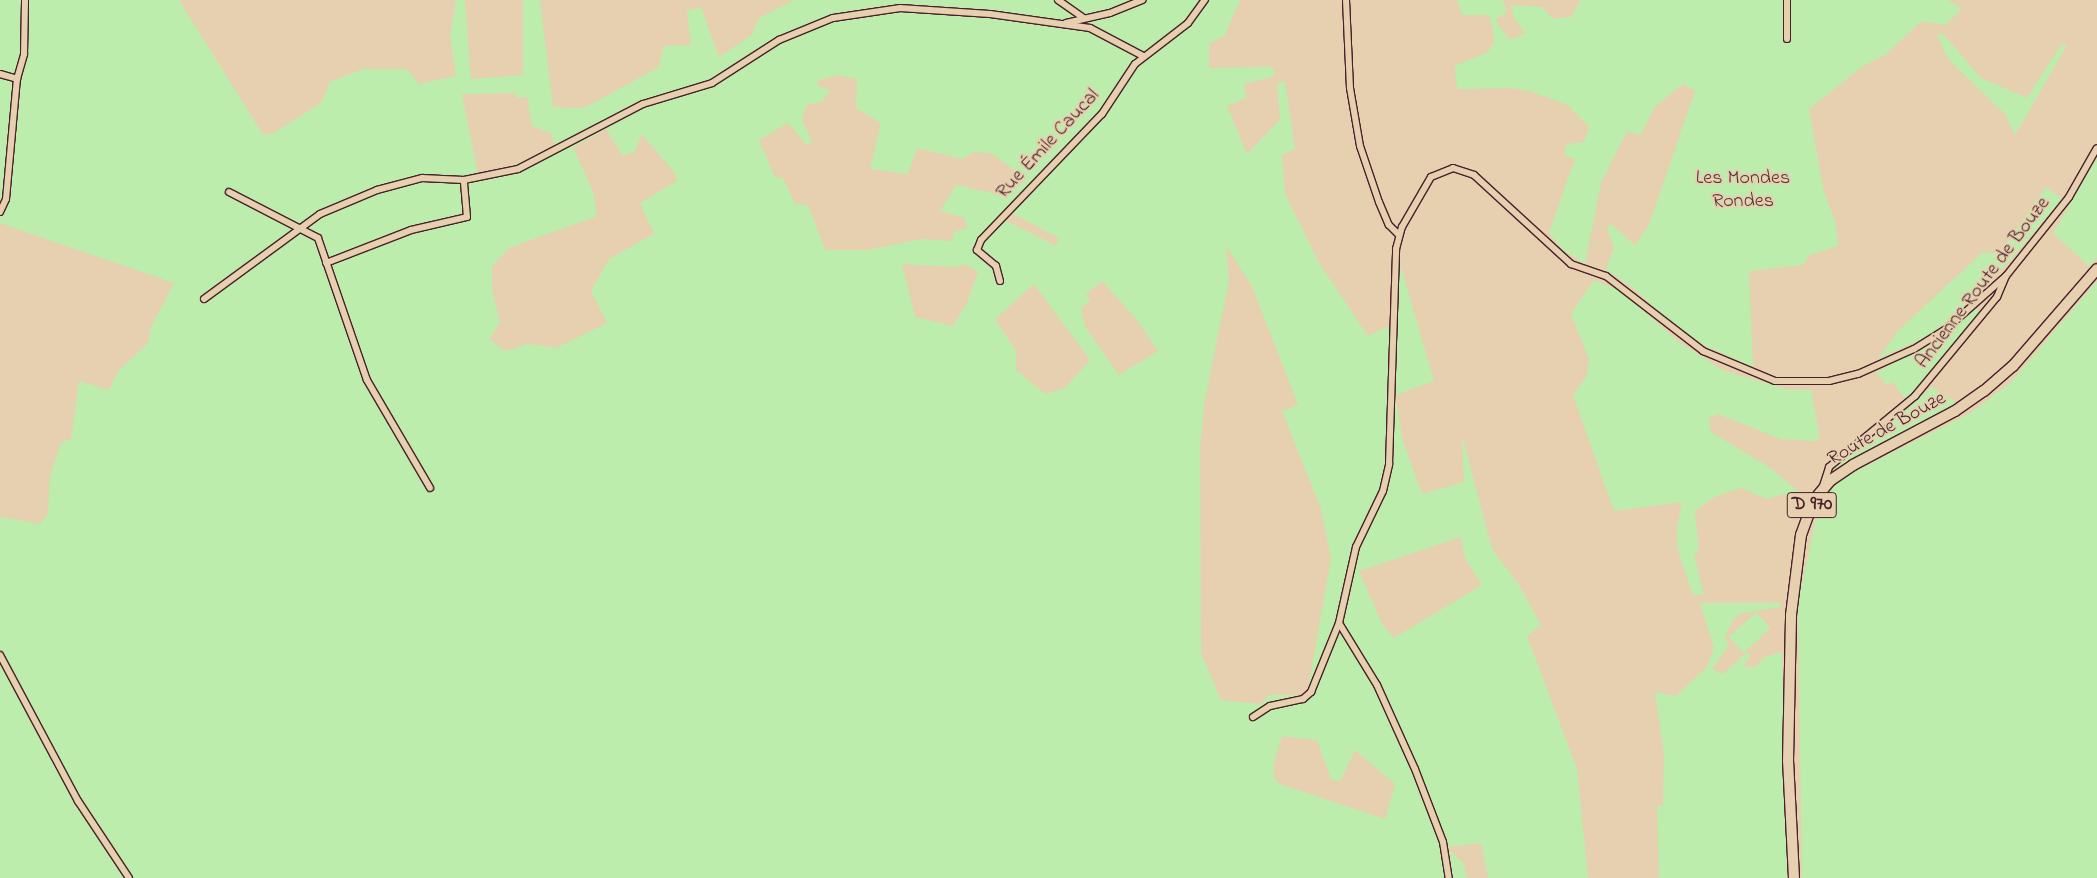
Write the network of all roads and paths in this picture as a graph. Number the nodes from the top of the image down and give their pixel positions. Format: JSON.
{"nodes":[{"id":1,"x":25,"y":0,"type":"edge"},
{"id":2,"x":1058,"y":0,"type":"edge"},
{"id":3,"x":1142,"y":0,"type":"edge"},
{"id":4,"x":1205,"y":0,"type":"edge"},
{"id":5,"x":1346,"y":0,"type":"edge"},
{"id":6,"x":1787,"y":0,"type":"edge"},
{"id":7,"x":1084,"y":18,"type":"junction"},
{"id":8,"x":1062,"y":24,"type":"junction"},
{"id":9,"x":1787,"y":39,"type":"dead end"},
{"id":10,"x":1143,"y":56,"type":"junction"},
{"id":11,"x":0,"y":74,"type":"edge"},
{"id":12,"x":17,"y":79,"type":"junction"},
{"id":13,"x":2097,"y":148,"type":"edge"},
{"id":14,"x":464,"y":180,"type":"junction"},
{"id":15,"x":229,"y":192,"type":"dead end"},
{"id":16,"x":0,"y":212,"type":"edge"},
{"id":17,"x":300,"y":228,"type":"junction"},
{"id":18,"x":1399,"y":235,"type":"junction"},
{"id":19,"x":326,"y":262,"type":"junction"},
{"id":20,"x":2097,"y":269,"type":"edge"},
{"id":21,"x":2006,"y":276,"type":"junction"},
{"id":22,"x":1000,"y":280,"type":"dead end"},
{"id":23,"x":204,"y":299,"type":"dead end"},
{"id":24,"x":430,"y":488,"type":"dead end"},
{"id":25,"x":1821,"y":490,"type":"junction"},
{"id":26,"x":1339,"y":624,"type":"junction"},
{"id":27,"x":0,"y":655,"type":"edge"},
{"id":28,"x":1253,"y":717,"type":"dead end"},
{"id":29,"x":129,"y":878,"type":"edge"},
{"id":30,"x":1449,"y":878,"type":"edge"},
{"id":31,"x":1794,"y":878,"type":"edge"}],
"edges":[{"from":1,"to":12,"type":"street"},
{"from":2,"to":7,"type":"street"},
{"from":3,"to":7,"type":"street"},
{"from":4,"to":10,"type":"street","name":"Rue Émile Caucal"},
{"from":5,"to":18,"type":"street"},
{"from":6,"to":9,"type":"street"},
{"from":7,"to":8,"type":"street"},
{"from":8,"to":10,"type":"street"},
{"from":8,"to":14,"type":"street"},
{"from":10,"to":22,"type":"street","name":"Rue Émile Caucal"},
{"from":11,"to":12,"type":"street"},
{"from":12,"to":16,"type":"street"},
{"from":13,"to":21,"type":"street","name":"Ancienne Route de Bouze"},
{"from":14,"to":17,"type":"street"},
{"from":14,"to":19,"type":"street"},
{"from":15,"to":17,"type":"street"},
{"from":17,"to":19,"type":"street"},
{"from":17,"to":23,"type":"street"},
{"from":18,"to":21,"type":"street"},
{"from":18,"to":26,"type":"street"},
{"from":19,"to":24,"type":"street"},
{"from":20,"to":25,"type":"main road","name":"Route de Bouze","number":"D 970"},
{"from":21,"to":25,"type":"street","name":"Ancienne Route de Bouze"},
{"from":25,"to":31,"type":"main road","name":"Route de Bouze","number":"D 970"},
{"from":26,"to":28,"type":"street"},
{"from":26,"to":30,"type":"street"},
{"from":27,"to":29,"type":"street"}]}
